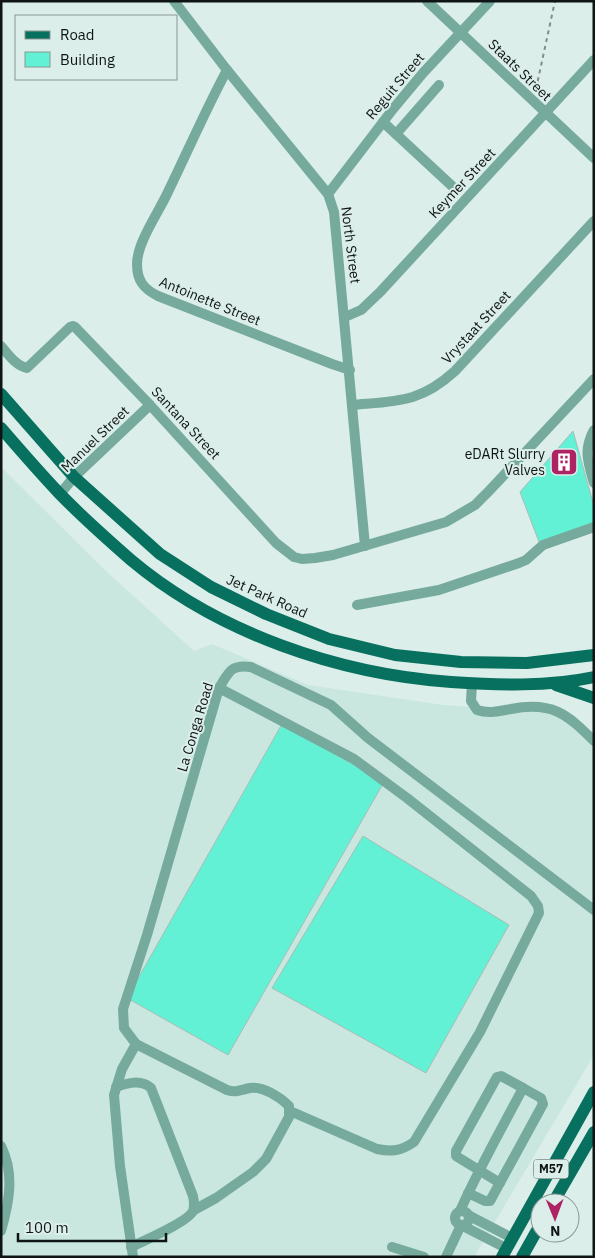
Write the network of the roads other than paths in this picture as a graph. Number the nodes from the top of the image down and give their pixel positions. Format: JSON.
{"nodes":[{"id":1,"x":174,"y":1,"type":"edge"},
{"id":2,"x":427,"y":1,"type":"edge"},
{"id":3,"x":490,"y":1,"type":"edge"},
{"id":4,"x":461,"y":32,"type":"junction"},
{"id":5,"x":594,"y":60,"type":"edge"},
{"id":6,"x":227,"y":70,"type":"junction"},
{"id":7,"x":439,"y":86,"type":"dead end"},
{"id":8,"x":546,"y":113,"type":"junction"},
{"id":9,"x":383,"y":122,"type":"junction"},
{"id":10,"x":396,"y":134,"type":"junction"},
{"id":11,"x":594,"y":158,"type":"edge"},
{"id":12,"x":452,"y":186,"type":"dead end"},
{"id":13,"x":328,"y":194,"type":"junction"},
{"id":14,"x":594,"y":221,"type":"edge"},
{"id":15,"x":345,"y":317,"type":"junction"},
{"id":16,"x":1,"y":346,"type":"edge"},
{"id":17,"x":350,"y":370,"type":"junction"},
{"id":18,"x":594,"y":379,"type":"edge"},
{"id":19,"x":1,"y":394,"type":"edge"},
{"id":20,"x":150,"y":405,"type":"junction"},
{"id":21,"x":352,"y":405,"type":"junction"},
{"id":22,"x":1,"y":428,"type":"edge"},
{"id":23,"x":594,"y":430,"type":"edge"},
{"id":24,"x":74,"y":477,"type":"junction"},
{"id":25,"x":594,"y":483,"type":"edge"},
{"id":26,"x":60,"y":494,"type":"junction"},
{"id":27,"x":594,"y":527,"type":"edge"},
{"id":28,"x":365,"y":546,"type":"junction"},
{"id":29,"x":357,"y":605,"type":"dead end"},
{"id":30,"x":594,"y":655,"type":"edge"},
{"id":31,"x":594,"y":677,"type":"edge"},
{"id":32,"x":472,"y":683,"type":"junction"},
{"id":33,"x":551,"y":683,"type":"junction"},
{"id":34,"x":218,"y":688,"type":"junction"},
{"id":35,"x":594,"y":698,"type":"edge"},
{"id":36,"x":594,"y":741,"type":"edge"},
{"id":37,"x":594,"y":910,"type":"edge"},
{"id":38,"x":136,"y":1044,"type":"junction"},
{"id":39,"x":116,"y":1087,"type":"junction"},
{"id":40,"x":523,"y":1088,"type":"junction"},
{"id":41,"x":594,"y":1092,"type":"edge"},
{"id":42,"x":290,"y":1111,"type":"junction"},
{"id":43,"x":594,"y":1132,"type":"edge"},
{"id":44,"x":1,"y":1146,"type":"edge"},
{"id":45,"x":479,"y":1170,"type":"junction"},
{"id":46,"x":500,"y":1183,"type":"junction"},
{"id":47,"x":468,"y":1193,"type":"junction"},
{"id":48,"x":559,"y":1193,"type":"edge"},
{"id":49,"x":194,"y":1210,"type":"junction"},
{"id":50,"x":464,"y":1213,"type":"junction"},
{"id":51,"x":461,"y":1224,"type":"junction"},
{"id":52,"x":1,"y":1231,"type":"edge"},
{"id":53,"x":531,"y":1243,"type":"edge"},
{"id":54,"x":392,"y":1246,"type":"dead end"},
{"id":55,"x":507,"y":1247,"type":"edge"},
{"id":56,"x":132,"y":1252,"type":"edge"},
{"id":57,"x":411,"y":1255,"type":"edge"},
{"id":58,"x":525,"y":1256,"type":"edge"},
{"id":59,"x":424,"y":1257,"type":"edge"},
{"id":60,"x":446,"y":1257,"type":"edge"}],
"edges":[{"from":1,"to":6,"type":"street","name":"North Street"},
{"from":2,"to":4,"type":"street","name":"Staats Street"},
{"from":3,"to":4,"type":"street","name":"Reguit Street"},
{"from":4,"to":8,"type":"street","name":"Staats Street"},
{"from":4,"to":9,"type":"street","name":"Reguit Street"},
{"from":5,"to":8,"type":"street","name":"Keymer Street"},
{"from":6,"to":13,"type":"street","name":"North Street"},
{"from":6,"to":17,"type":"street","name":"Antoinette Street"},
{"from":7,"to":10,"type":"street"},
{"from":8,"to":11,"type":"street","name":"Staats Street"},
{"from":8,"to":15,"type":"street","name":"Keymer Street"},
{"from":9,"to":10,"type":"street"},
{"from":9,"to":13,"type":"street","name":"Reguit Street"},
{"from":10,"to":12,"type":"street"},
{"from":13,"to":15,"type":"street","name":"North Street"},
{"from":14,"to":21,"type":"street","name":"Vrystaat Street"},
{"from":15,"to":17,"type":"street","name":"North Street"},
{"from":16,"to":20,"type":"street","name":"Santana Street"},
{"from":17,"to":21,"type":"street","name":"North Street"},
{"from":18,"to":28,"type":"street","name":"Santana Street"},
{"from":19,"to":24,"type":"main road","name":"Jet Park Road"},
{"from":20,"to":24,"type":"street","name":"Manuel Street"},
{"from":20,"to":28,"type":"street","name":"Santana Street"},
{"from":21,"to":28,"type":"street","name":"North Street"},
{"from":22,"to":26,"type":"main road"},
{"from":23,"to":25,"type":"street"},
{"from":24,"to":26,"type":"street","name":"Manuel Street"},
{"from":24,"to":30,"type":"main road","name":"Jet Park Road"},
{"from":26,"to":32,"type":"main road"},
{"from":27,"to":29,"type":"street"},
{"from":31,"to":33,"type":"main road"},
{"from":32,"to":33,"type":"main road"},
{"from":32,"to":36,"type":"street"},
{"from":33,"to":35,"type":"main road"},
{"from":34,"to":37,"type":"street","name":"La Conga Road"},
{"from":34,"to":38,"type":"street","name":"La Conga Road"},
{"from":34,"to":42,"type":"street"},
{"from":38,"to":39,"type":"street"},
{"from":38,"to":42,"type":"street"},
{"from":39,"to":49,"type":"street"},
{"from":39,"to":56,"type":"street"},
{"from":40,"to":45,"type":"street"},
{"from":40,"to":45,"type":"street"},
{"from":40,"to":46,"type":"street"},
{"from":41,"to":55,"type":"main road","number":"M57"},
{"from":42,"to":49,"type":"street"},
{"from":43,"to":48,"type":"main road","number":"M57"},
{"from":44,"to":52,"type":"street"},
{"from":45,"to":46,"type":"street"},
{"from":45,"to":47,"type":"street"},
{"from":46,"to":47,"type":"street"},
{"from":47,"to":50,"type":"street"},
{"from":49,"to":56,"type":"street"},
{"from":50,"to":51,"type":"street"},
{"from":50,"to":55,"type":"street"},
{"from":51,"to":55,"type":"street"},
{"from":51,"to":60,"type":"street"},
{"from":53,"to":58,"type":"main road"},
{"from":54,"to":57,"type":"street"},
{"from":55,"to":58,"type":"street"},
{"from":57,"to":59,"type":"street"}]}
